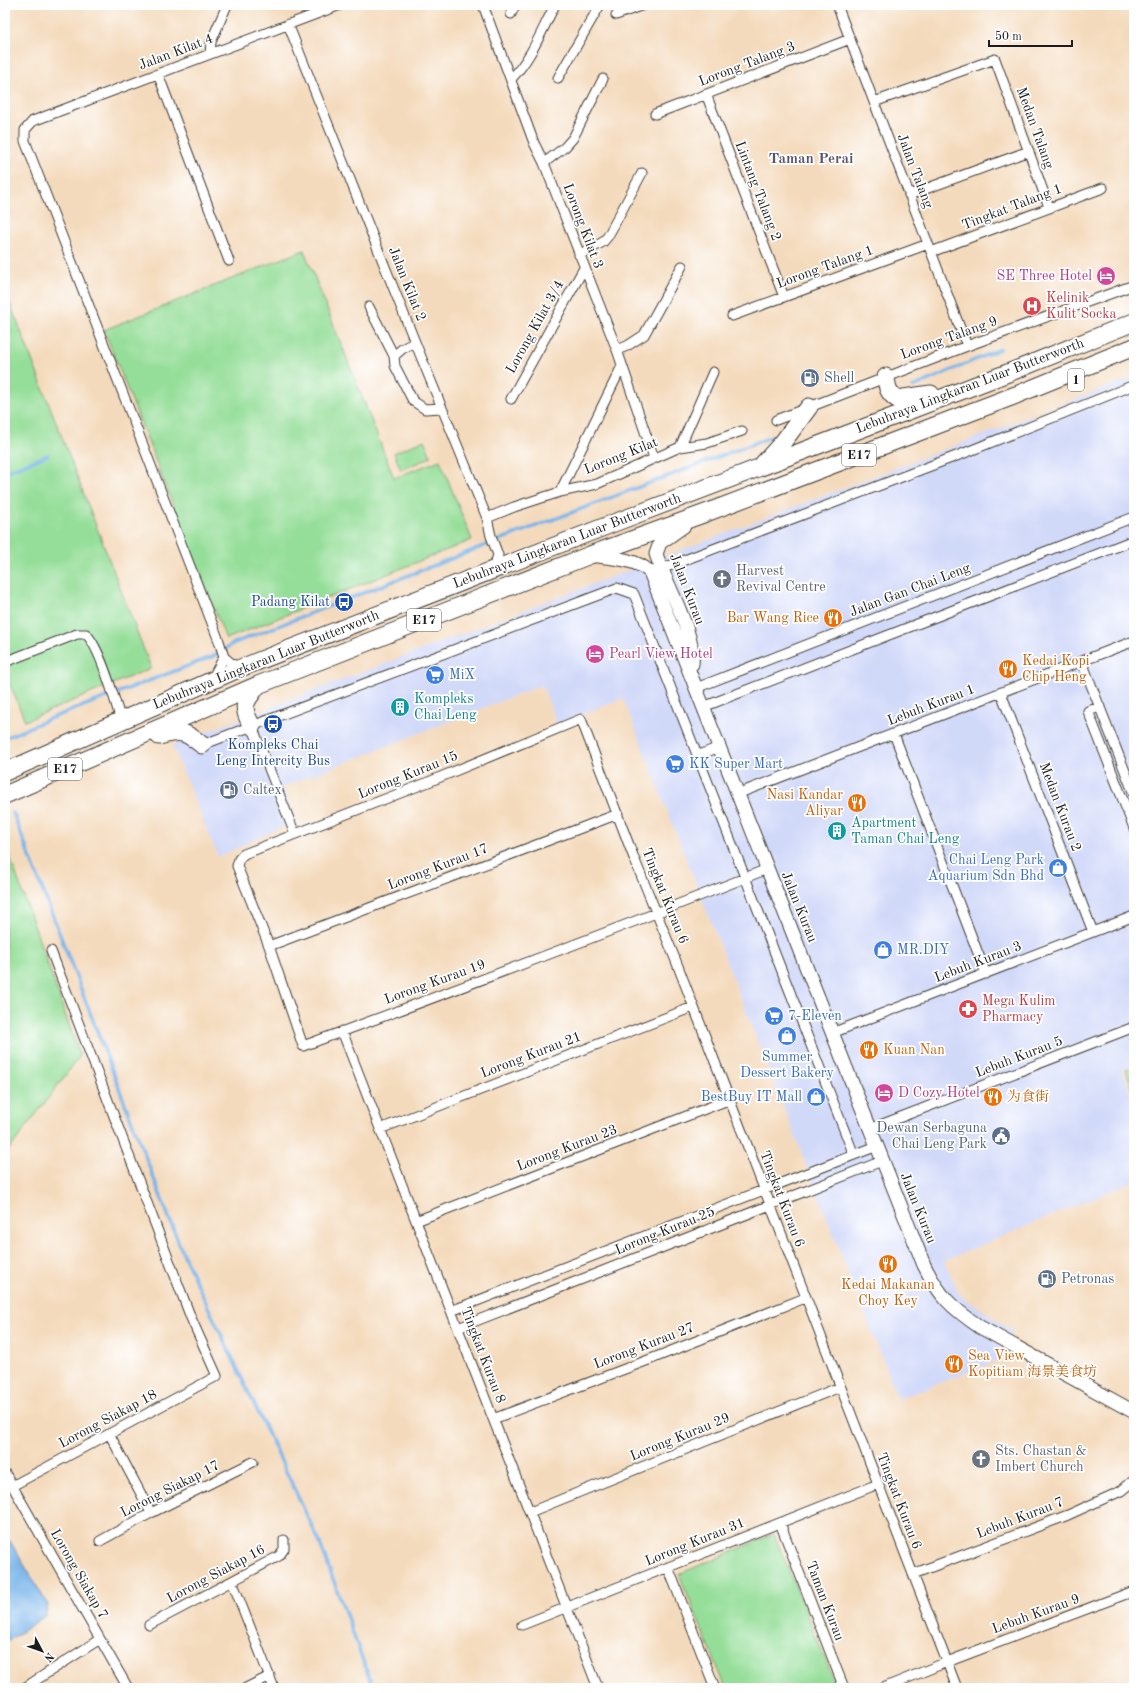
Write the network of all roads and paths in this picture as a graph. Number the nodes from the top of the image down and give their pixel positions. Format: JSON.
{"nodes":[{"id":1,"x":227,"y":5,"type":"edge"},
{"id":2,"x":340,"y":5,"type":"edge"},
{"id":3,"x":483,"y":5,"type":"edge"},
{"id":4,"x":515,"y":5,"type":"edge"},
{"id":5,"x":555,"y":5,"type":"edge"},
{"id":6,"x":600,"y":5,"type":"edge"},
{"id":7,"x":643,"y":5,"type":"edge"},
{"id":8,"x":837,"y":5,"type":"edge"},
{"id":9,"x":511,"y":14,"type":"dead end"},
{"id":10,"x":616,"y":15,"type":"dead end"},
{"id":11,"x":288,"y":24,"type":"junction"},
{"id":12,"x":850,"y":40,"type":"junction"},
{"id":13,"x":210,"y":54,"type":"junction"},
{"id":14,"x":158,"y":74,"type":"junction"},
{"id":15,"x":558,"y":78,"type":"dead end"},
{"id":16,"x":603,"y":78,"type":"dead end"},
{"id":17,"x":511,"y":79,"type":"junction"},
{"id":18,"x":706,"y":94,"type":"junction"},
{"id":19,"x":874,"y":102,"type":"junction"},
{"id":20,"x":655,"y":114,"type":"dead end"},
{"id":21,"x":1029,"y":151,"type":"junction"},
{"id":22,"x":544,"y":163,"type":"junction"},
{"id":23,"x":642,"y":173,"type":"dead end"},
{"id":24,"x":1103,"y":188,"type":"dead end"},
{"id":25,"x":909,"y":195,"type":"junction"},
{"id":26,"x":1049,"y":207,"type":"junction"},
{"id":27,"x":930,"y":248,"type":"junction"},
{"id":28,"x":579,"y":255,"type":"junction"},
{"id":29,"x":229,"y":260,"type":"dead end"},
{"id":30,"x":682,"y":266,"type":"dead end"},
{"id":31,"x":584,"y":268,"type":"junction"},
{"id":32,"x":1134,"y":285,"type":"edge"},
{"id":33,"x":784,"y":297,"type":"junction"},
{"id":34,"x":369,"y":307,"type":"dead end"},
{"id":35,"x":1134,"y":310,"type":"edge"},
{"id":36,"x":732,"y":316,"type":"dead end"},
{"id":37,"x":1134,"y":322,"type":"edge"},
{"id":38,"x":415,"y":342,"type":"junction"},
{"id":39,"x":967,"y":346,"type":"junction"},
{"id":40,"x":1134,"y":347,"type":"edge"},
{"id":41,"x":617,"y":350,"type":"junction"},
{"id":42,"x":394,"y":356,"type":"junction"},
{"id":43,"x":1134,"y":360,"type":"edge"},
{"id":44,"x":622,"y":366,"type":"junction"},
{"id":45,"x":1013,"y":371,"type":"junction"},
{"id":46,"x":713,"y":372,"type":"dead end"},
{"id":47,"x":886,"y":377,"type":"junction"},
{"id":48,"x":1134,"y":385,"type":"edge"},
{"id":49,"x":963,"y":390,"type":"junction"},
{"id":50,"x":1016,"y":395,"type":"junction"},
{"id":51,"x":511,"y":399,"type":"dead end"},
{"id":52,"x":809,"y":407,"type":"junction"},
{"id":53,"x":442,"y":408,"type":"junction"},
{"id":54,"x":776,"y":420,"type":"dead end"},
{"id":55,"x":742,"y":431,"type":"dead end"},
{"id":56,"x":680,"y":447,"type":"junction"},
{"id":57,"x":654,"y":458,"type":"junction"},
{"id":58,"x":760,"y":467,"type":"junction"},
{"id":59,"x":560,"y":492,"type":"junction"},
{"id":60,"x":702,"y":514,"type":"junction"},
{"id":61,"x":487,"y":518,"type":"junction"},
{"id":62,"x":1134,"y":518,"type":"edge"},
{"id":63,"x":1134,"y":540,"type":"edge"},
{"id":64,"x":590,"y":555,"type":"junction"},
{"id":65,"x":496,"y":557,"type":"junction"},
{"id":66,"x":661,"y":569,"type":"junction"},
{"id":67,"x":1134,"y":641,"type":"edge"},
{"id":68,"x":223,"y":655,"type":"junction"},
{"id":69,"x":10,"y":660,"type":"dead end"},
{"id":70,"x":1082,"y":662,"type":"junction"},
{"id":71,"x":238,"y":669,"type":"junction"},
{"id":72,"x":692,"y":674,"type":"junction"},
{"id":73,"x":211,"y":681,"type":"junction"},
{"id":74,"x":258,"y":685,"type":"junction"},
{"id":75,"x":696,"y":688,"type":"junction"},
{"id":76,"x":1001,"y":692,"type":"junction"},
{"id":77,"x":703,"y":707,"type":"junction"},
{"id":78,"x":1100,"y":707,"type":"junction"},
{"id":79,"x":581,"y":719,"type":"joint"},
{"id":80,"x":122,"y":721,"type":"junction"},
{"id":81,"x":252,"y":726,"type":"junction"},
{"id":82,"x":894,"y":734,"type":"junction"},
{"id":83,"x":202,"y":745,"type":"joint"},
{"id":84,"x":117,"y":747,"type":"junction"},
{"id":85,"x":719,"y":747,"type":"junction"},
{"id":86,"x":697,"y":756,"type":"junction"},
{"id":87,"x":5,"y":772,"type":"edge"},
{"id":88,"x":737,"y":794,"type":"junction"},
{"id":89,"x":1134,"y":794,"type":"edge"},
{"id":90,"x":5,"y":795,"type":"edge"},
{"id":91,"x":618,"y":814,"type":"junction"},
{"id":92,"x":1134,"y":828,"type":"edge"},
{"id":93,"x":295,"y":834,"type":"junction"},
{"id":94,"x":244,"y":854,"type":"joint"},
{"id":95,"x":767,"y":869,"type":"junction"},
{"id":96,"x":745,"y":878,"type":"junction"},
{"id":97,"x":656,"y":913,"type":"junction"},
{"id":98,"x":1134,"y":916,"type":"edge"},
{"id":99,"x":1093,"y":932,"type":"junction"},
{"id":100,"x":269,"y":946,"type":"junction"},
{"id":101,"x":51,"y":950,"type":"dead end"},
{"id":102,"x":986,"y":974,"type":"junction"},
{"id":103,"x":693,"y":1007,"type":"junction"},
{"id":104,"x":1134,"y":1027,"type":"edge"},
{"id":105,"x":342,"y":1031,"type":"junction"},
{"id":106,"x":832,"y":1033,"type":"junction"},
{"id":107,"x":728,"y":1100,"type":"junction"},
{"id":108,"x":380,"y":1129,"type":"junction"},
{"id":109,"x":870,"y":1129,"type":"junction"},
{"id":110,"x":877,"y":1146,"type":"junction"},
{"id":111,"x":854,"y":1155,"type":"junction"},
{"id":112,"x":882,"y":1161,"type":"junction"},
{"id":113,"x":763,"y":1190,"type":"junction"},
{"id":114,"x":769,"y":1205,"type":"junction"},
{"id":115,"x":416,"y":1221,"type":"junction"},
{"id":116,"x":805,"y":1298,"type":"junction"},
{"id":117,"x":451,"y":1311,"type":"junction"},
{"id":118,"x":458,"y":1328,"type":"junction"},
{"id":119,"x":840,"y":1387,"type":"junction"},
{"id":120,"x":1134,"y":1412,"type":"edge"},
{"id":121,"x":493,"y":1418,"type":"junction"},
{"id":122,"x":110,"y":1435,"type":"junction"},
{"id":123,"x":253,"y":1462,"type":"dead end"},
{"id":124,"x":5,"y":1473,"type":"edge"},
{"id":125,"x":1134,"y":1480,"type":"edge"},
{"id":126,"x":878,"y":1484,"type":"junction"},
{"id":127,"x":12,"y":1486,"type":"junction"},
{"id":128,"x":530,"y":1512,"type":"junction"},
{"id":129,"x":151,"y":1513,"type":"junction"},
{"id":130,"x":780,"y":1523,"type":"junction"},
{"id":131,"x":284,"y":1540,"type":"dead end"},
{"id":132,"x":100,"y":1541,"type":"dead end"},
{"id":133,"x":668,"y":1567,"type":"junction"},
{"id":134,"x":913,"y":1574,"type":"junction"},
{"id":135,"x":232,"y":1581,"type":"junction"},
{"id":136,"x":1134,"y":1591,"type":"edge"},
{"id":137,"x":567,"y":1607,"type":"junction"},
{"id":138,"x":149,"y":1625,"type":"dead end"},
{"id":139,"x":522,"y":1625,"type":"dead end"},
{"id":140,"x":100,"y":1639,"type":"junction"},
{"id":141,"x":947,"y":1662,"type":"junction"},
{"id":142,"x":270,"y":1676,"type":"junction"},
{"id":143,"x":24,"y":1688,"type":"edge"},
{"id":144,"x":128,"y":1688,"type":"edge"},
{"id":145,"x":246,"y":1688,"type":"edge"},
{"id":146,"x":274,"y":1688,"type":"edge"},
{"id":147,"x":598,"y":1688,"type":"edge"},
{"id":148,"x":715,"y":1688,"type":"edge"},
{"id":149,"x":844,"y":1688,"type":"edge"},
{"id":150,"x":883,"y":1688,"type":"edge"},
{"id":151,"x":957,"y":1688,"type":"edge"}],
"edges":[{"from":1,"to":13,"type":"street"},
{"from":2,"to":11,"type":"street","name":"Jalan Kilat 4"},
{"from":3,"to":17,"type":"street","name":"Lorong Kilat 3"},
{"from":4,"to":9,"type":"street"},
{"from":5,"to":17,"type":"street"},
{"from":6,"to":15,"type":"street"},
{"from":7,"to":10,"type":"street"},
{"from":8,"to":12,"type":"street","name":"Jalan Talang"},
{"from":11,"to":13,"type":"street","name":"Jalan Kilat 4"},
{"from":11,"to":38,"type":"street","name":"Jalan Kilat 2"},
{"from":12,"to":18,"type":"street","name":"Lorong Talang 3"},
{"from":12,"to":19,"type":"street","name":"Jalan Talang"},
{"from":13,"to":14,"type":"street","name":"Jalan Kilat 4"},
{"from":14,"to":29,"type":"street"},
{"from":14,"to":68,"type":"street","name":"Jalan Kilat 4"},
{"from":16,"to":22,"type":"street"},
{"from":17,"to":22,"type":"street","name":"Lorong Kilat 3"},
{"from":18,"to":20,"type":"street","name":"Lorong Talang 3"},
{"from":18,"to":33,"type":"street","name":"Lintang Talang 2"},
{"from":19,"to":21,"type":"street","name":"Medan Talang"},
{"from":19,"to":25,"type":"street","name":"Jalan Talang"},
{"from":21,"to":25,"type":"street"},
{"from":21,"to":26,"type":"street","name":"Medan Talang"},
{"from":22,"to":28,"type":"street","name":"Lorong Kilat 3"},
{"from":23,"to":28,"type":"street"},
{"from":24,"to":26,"type":"street","name":"Tingkat Talang 1"},
{"from":25,"to":27,"type":"street","name":"Jalan Talang"},
{"from":26,"to":27,"type":"street","name":"Tingkat Talang 1"},
{"from":27,"to":33,"type":"street","name":"Lorong Talang 1"},
{"from":27,"to":39,"type":"street","name":"Jalan Talang"},
{"from":28,"to":31,"type":"street","name":"Lorong Kilat 3"},
{"from":30,"to":41,"type":"street"},
{"from":31,"to":41,"type":"street","name":"Lorong Kilat 3"},
{"from":31,"to":51,"type":"street","name":"Lorong Kilat 3/4"},
{"from":32,"to":39,"type":"street","name":"Lorong Talang 9"},
{"from":33,"to":36,"type":"street","name":"Lorong Talang 1"},
{"from":34,"to":42,"type":"street"},
{"from":35,"to":45,"type":"highway"},
{"from":37,"to":45,"type":"highway","name":"Lebuhraya Lingkaran Luar Butterworth","number":"E17"},
{"from":38,"to":42,"type":"street"},
{"from":38,"to":53,"type":"street","name":"Jalan Kilat 2"},
{"from":39,"to":47,"type":"street","name":"Lorong Talang 9"},
{"from":40,"to":50,"type":"highway","name":"Lebuhraya Lingkaran Luar Butterworth","number":"E17"},
{"from":41,"to":44,"type":"street","name":"Lorong Kilat 3"},
{"from":42,"to":53,"type":"street"},
{"from":43,"to":50,"type":"highway","number":"1"},
{"from":44,"to":57,"type":"street","name":"Lorong Kilat 3"},
{"from":44,"to":59,"type":"street"},
{"from":45,"to":49,"type":"highway","name":"Lebuhraya Lingkaran Luar Butterworth","number":"E17"},
{"from":46,"to":56,"type":"street"},
{"from":47,"to":49,"type":"highway"},
{"from":47,"to":52,"type":"street","name":"Lorong Talang 9"},
{"from":48,"to":66,"type":"street"},
{"from":49,"to":58,"type":"highway","name":"Lebuhraya Lingkaran Luar Butterworth","number":"E17"},
{"from":50,"to":60,"type":"highway","name":"Lebuhraya Lingkaran Luar Butterworth","number":"E17"},
{"from":52,"to":54,"type":"street","name":"Lorong Talang 9"},
{"from":52,"to":58,"type":"highway"},
{"from":53,"to":61,"type":"street","name":"Jalan Kilat 2"},
{"from":55,"to":56,"type":"street","name":"Lorong Kilat"},
{"from":56,"to":57,"type":"street","name":"Lorong Kilat"},
{"from":57,"to":59,"type":"street","name":"Lorong Kilat"},
{"from":58,"to":65,"type":"highway","name":"Lebuhraya Lingkaran Luar Butterworth","number":"E17"},
{"from":59,"to":61,"type":"street","name":"Lorong Kilat"},
{"from":60,"to":64,"type":"highway","name":"Lebuhraya Lingkaran Luar Butterworth","number":"E17"},
{"from":60,"to":66,"type":"street","name":"Jalan Kurau"},
{"from":61,"to":65,"type":"street","name":"Jalan Kilat 2"},
{"from":62,"to":75,"type":"street","name":"Jalan Gan Chai Leng"},
{"from":63,"to":77,"type":"street"},
{"from":64,"to":72,"type":"street","name":"Jalan Kurau"},
{"from":64,"to":74,"type":"highway","name":"Lebuhraya Lingkaran Luar Butterworth","number":"E17"},
{"from":65,"to":71,"type":"highway","name":"Lebuhraya Lingkaran Luar Butterworth","number":"E17"},
{"from":66,"to":72,"type":"street","name":"Jalan Kurau"},
{"from":67,"to":70,"type":"street","name":"Lebuh Kurau 1"},
{"from":68,"to":71,"type":"street"},
{"from":68,"to":73,"type":"street"},
{"from":69,"to":80,"type":"street"},
{"from":70,"to":76,"type":"street","name":"Lebuh Kurau 1"},
{"from":70,"to":78,"type":"street"},
{"from":71,"to":73,"type":"highway","name":"Lebuhraya Lingkaran Luar Butterworth","number":"E17"},
{"from":72,"to":75,"type":"street","name":"Jalan Kurau"},
{"from":73,"to":80,"type":"highway","name":"Lebuhraya Lingkaran Luar Butterworth","number":"E17"},
{"from":74,"to":81,"type":"highway"},
{"from":74,"to":84,"type":"highway","name":"Lebuhraya Lingkaran Luar Butterworth","number":"E17"},
{"from":75,"to":77,"type":"street","name":"Jalan Kurau"},
{"from":76,"to":82,"type":"street","name":"Lebuh Kurau 1"},
{"from":76,"to":99,"type":"street","name":"Medan Kurau 2"},
{"from":77,"to":85,"type":"street","name":"Jalan Kurau"},
{"from":78,"to":89,"type":"street"},
{"from":78,"to":92,"type":"street"},
{"from":79,"to":91,"type":"street","name":"Tingkat Kurau 6"},
{"from":79,"to":93,"type":"street","name":"Lorong Kurau 15"},
{"from":80,"to":87,"type":"highway","name":"Lebuhraya Lingkaran Luar Butterworth","number":"E17"},
{"from":81,"to":83,"type":"street"},
{"from":81,"to":86,"type":"street"},
{"from":81,"to":93,"type":"street"},
{"from":82,"to":88,"type":"street","name":"Lebuh Kurau 1"},
{"from":82,"to":102,"type":"street"},
{"from":83,"to":84,"type":"highway"},
{"from":84,"to":90,"type":"highway","name":"Lebuhraya Lingkaran Luar Butterworth","number":"E17"},
{"from":85,"to":86,"type":"street"},
{"from":85,"to":88,"type":"street","name":"Jalan Kurau"},
{"from":86,"to":96,"type":"street"},
{"from":88,"to":95,"type":"street","name":"Jalan Kurau"},
{"from":91,"to":97,"type":"street","name":"Tingkat Kurau 6"},
{"from":91,"to":100,"type":"street","name":"Lorong Kurau 17"},
{"from":93,"to":94,"type":"street","name":"Lorong Kurau 15"},
{"from":94,"to":100,"type":"street","name":"Lorong Kurau 19"},
{"from":95,"to":96,"type":"street","name":"Lorong Kurau 19"},
{"from":95,"to":106,"type":"street","name":"Jalan Kurau"},
{"from":96,"to":97,"type":"street","name":"Lorong Kurau 19"},
{"from":96,"to":111,"type":"street"},
{"from":97,"to":103,"type":"street","name":"Tingkat Kurau 6"},
{"from":97,"to":105,"type":"street","name":"Lorong Kurau 19"},
{"from":98,"to":99,"type":"street","name":"Lebuh Kurau 3"},
{"from":99,"to":102,"type":"street","name":"Lebuh Kurau 3"},
{"from":100,"to":105,"type":"street","name":"Lorong Kurau 19"},
{"from":101,"to":122,"type":"street","name":"Lorong Siakap 18"},
{"from":102,"to":106,"type":"street","name":"Lebuh Kurau 3"},
{"from":103,"to":107,"type":"street","name":"Tingkat Kurau 6"},
{"from":103,"to":108,"type":"street","name":"Lorong Kurau 21"},
{"from":104,"to":109,"type":"street","name":"Lebuh Kurau 5"},
{"from":105,"to":108,"type":"street","name":"Tingkat Kurau 8"},
{"from":106,"to":109,"type":"street","name":"Jalan Kurau"},
{"from":107,"to":113,"type":"street","name":"Tingkat Kurau 6"},
{"from":107,"to":115,"type":"street","name":"Lorong Kurau 23"},
{"from":108,"to":115,"type":"street","name":"Tingkat Kurau 8"},
{"from":109,"to":110,"type":"street","name":"Jalan Kurau"},
{"from":110,"to":111,"type":"street","name":"Lorong Kurau 25"},
{"from":110,"to":112,"type":"street","name":"Jalan Kurau"},
{"from":111,"to":113,"type":"street","name":"Lorong Kurau 25"},
{"from":112,"to":114,"type":"street","name":"Lorong Kurau 25"},
{"from":112,"to":120,"type":"street","name":"Jalan Kurau"},
{"from":113,"to":114,"type":"street","name":"Tingkat Kurau 6"},
{"from":113,"to":117,"type":"street","name":"Lorong Kurau 25"},
{"from":114,"to":116,"type":"street","name":"Tingkat Kurau 6"},
{"from":114,"to":118,"type":"street","name":"Lorong Kurau 25"},
{"from":115,"to":117,"type":"street","name":"Tingkat Kurau 8"},
{"from":116,"to":119,"type":"street","name":"Tingkat Kurau 6"},
{"from":116,"to":121,"type":"street","name":"Lorong Kurau 27"},
{"from":117,"to":118,"type":"street","name":"Tingkat Kurau 8"},
{"from":118,"to":121,"type":"street","name":"Tingkat Kurau 8"},
{"from":119,"to":126,"type":"street","name":"Tingkat Kurau 6"},
{"from":119,"to":128,"type":"street","name":"Lorong Kurau 29"},
{"from":121,"to":128,"type":"street","name":"Tingkat Kurau 8"},
{"from":122,"to":127,"type":"street","name":"Lorong Siakap 18"},
{"from":122,"to":129,"type":"street"},
{"from":123,"to":129,"type":"street","name":"Lorong Siakap 17"},
{"from":124,"to":127,"type":"street","name":"Lorong Siakap 7"},
{"from":125,"to":134,"type":"street","name":"Lebuh Kurau 7"},
{"from":126,"to":130,"type":"street","name":"Lorong Kurau 31"},
{"from":126,"to":134,"type":"street","name":"Tingkat Kurau 6"},
{"from":127,"to":140,"type":"street","name":"Lorong Siakap 7"},
{"from":128,"to":137,"type":"street","name":"Tingkat Kurau 8"},
{"from":129,"to":132,"type":"street","name":"Lorong Siakap 17"},
{"from":130,"to":133,"type":"street","name":"Lorong Kurau 31"},
{"from":130,"to":149,"type":"street","name":"Taman Kurau"},
{"from":131,"to":135,"type":"street","name":"Lorong Siakap 16"},
{"from":133,"to":137,"type":"street","name":"Lorong Kurau 31"},
{"from":133,"to":148,"type":"street"},
{"from":134,"to":141,"type":"street","name":"Tingkat Kurau 6"},
{"from":135,"to":138,"type":"street","name":"Lorong Siakap 16"},
{"from":135,"to":142,"type":"street"},
{"from":136,"to":141,"type":"street","name":"Lebuh Kurau 9"},
{"from":137,"to":139,"type":"street","name":"Lorong Kurau 31"},
{"from":137,"to":147,"type":"street","name":"Tingkat Kurau 8"},
{"from":140,"to":143,"type":"street"},
{"from":140,"to":144,"type":"street","name":"Lorong Siakap 7"},
{"from":141,"to":150,"type":"street","name":"Lebuh Kurau 9"},
{"from":141,"to":151,"type":"street","name":"Tingkat Kurau 6"},
{"from":142,"to":145,"type":"street"},
{"from":142,"to":146,"type":"street"}]}
